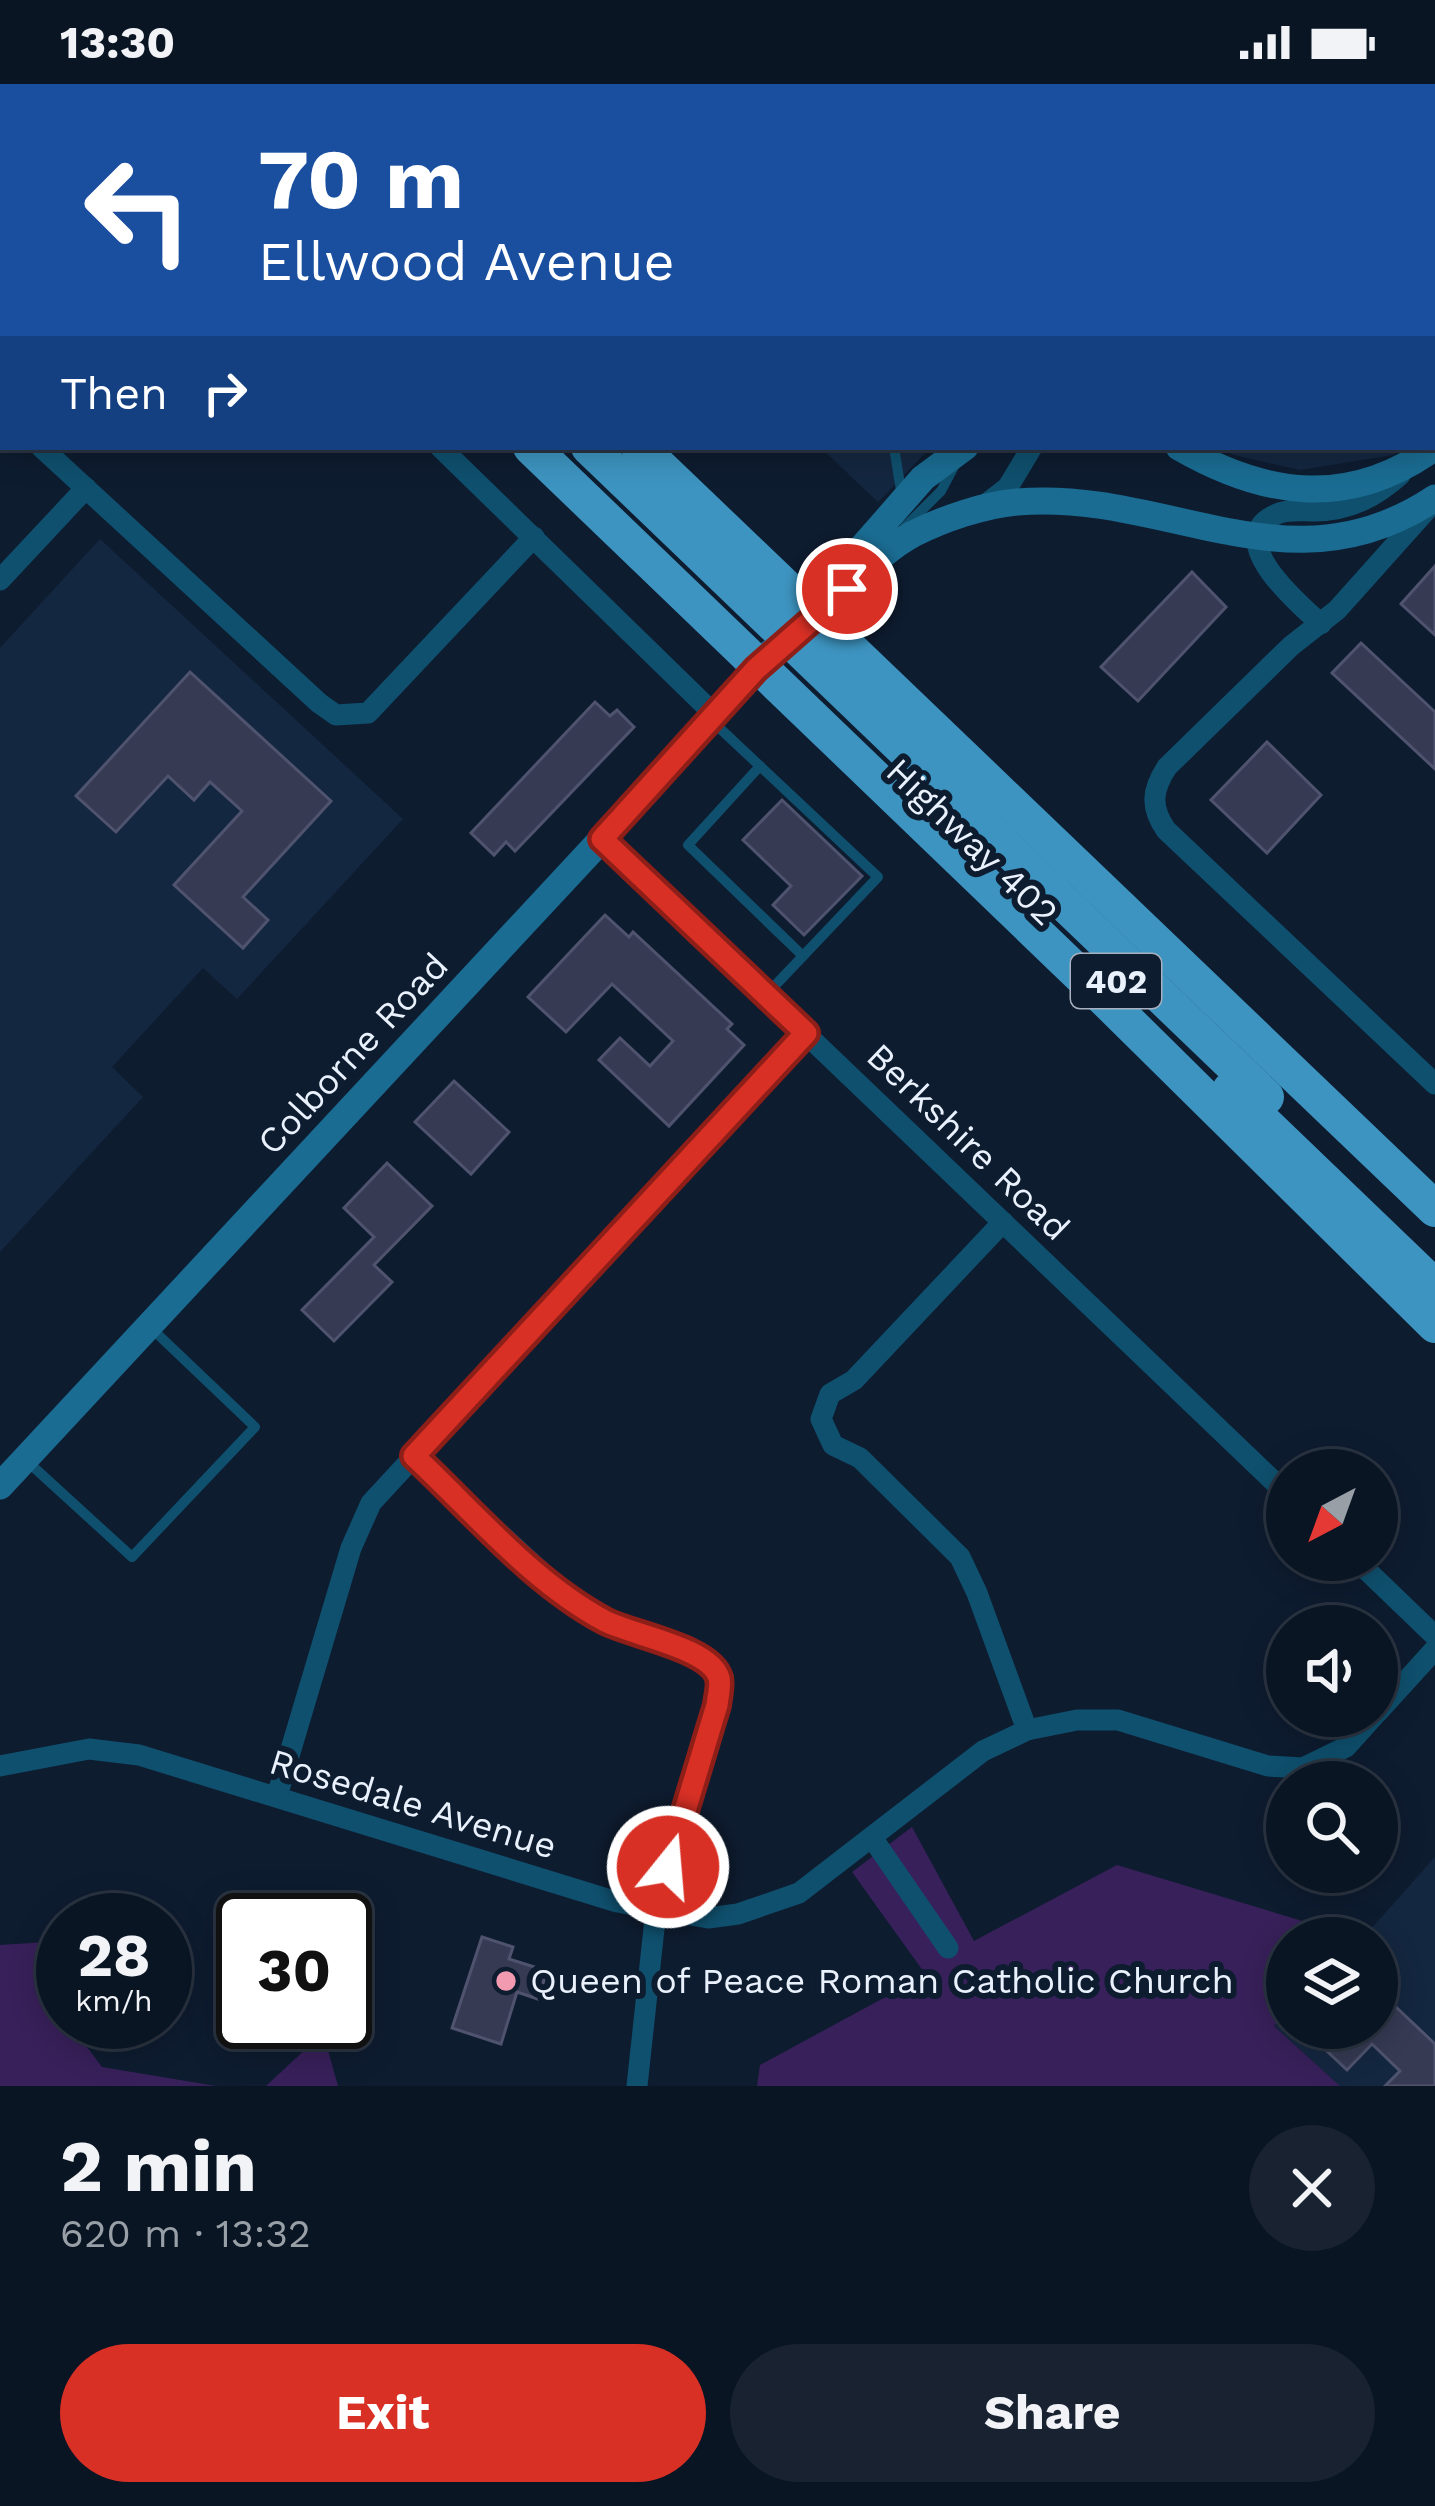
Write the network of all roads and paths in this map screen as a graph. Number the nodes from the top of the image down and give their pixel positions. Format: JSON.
{"nodes":[{"id":1,"x":44,"y":450,"type":"edge"},
{"id":2,"x":443,"y":450,"type":"edge"},
{"id":3,"x":535,"y":450,"type":"edge"},
{"id":4,"x":563,"y":450,"type":"edge"},
{"id":5,"x":593,"y":450,"type":"edge"},
{"id":6,"x":641,"y":450,"type":"edge"},
{"id":7,"x":895,"y":450,"type":"edge"},
{"id":8,"x":955,"y":450,"type":"edge"},
{"id":9,"x":956,"y":450,"type":"edge"},
{"id":10,"x":1030,"y":450,"type":"edge"},
{"id":11,"x":1185,"y":450,"type":"edge"},
{"id":12,"x":1429,"y":451,"type":"edge"},
{"id":13,"x":86,"y":488,"type":"junction"},
{"id":14,"x":903,"y":499,"type":"junction"},
{"id":15,"x":1435,"y":499,"type":"edge"},
{"id":16,"x":969,"y":513,"type":"junction"},
{"id":17,"x":534,"y":537,"type":"junction"},
{"id":18,"x":1259,"y":538,"type":"junction"},
{"id":19,"x":880,"y":557,"type":"junction"},
{"id":20,"x":0,"y":580,"type":"edge"},
{"id":21,"x":1321,"y":624,"type":"junction"},
{"id":22,"x":780,"y":645,"type":"junction"},
{"id":23,"x":712,"y":716,"type":"junction"},
{"id":24,"x":760,"y":766,"type":"junction"},
{"id":25,"x":602,"y":839,"type":"junction"},
{"id":26,"x":803,"y":956,"type":"junction"},
{"id":27,"x":766,"y":995,"type":"junction"},
{"id":28,"x":806,"y":1033,"type":"junction"},
{"id":29,"x":1435,"y":1084,"type":"edge"},
{"id":30,"x":1435,"y":1209,"type":"edge"},
{"id":31,"x":1003,"y":1222,"type":"junction"},
{"id":32,"x":1435,"y":1261,"type":"edge"},
{"id":33,"x":1435,"y":1288,"type":"edge"},
{"id":34,"x":1435,"y":1324,"type":"edge"},
{"id":35,"x":149,"y":1326,"type":"junction"},
{"id":36,"x":414,"y":1456,"type":"junction"},
{"id":37,"x":25,"y":1460,"type":"junction"},
{"id":38,"x":1266,"y":1474,"type":"edge"},
{"id":39,"x":1,"y":1483,"type":"edge"},
{"id":40,"x":1378,"y":1581,"type":"edge"},
{"id":41,"x":1435,"y":1636,"type":"edge"},
{"id":42,"x":1435,"y":1648,"type":"edge"},
{"id":43,"x":1398,"y":1689,"type":"edge"},
{"id":44,"x":1027,"y":1730,"type":"junction"},
{"id":45,"x":1355,"y":1737,"type":"edge"},
{"id":46,"x":0,"y":1766,"type":"edge"},
{"id":47,"x":277,"y":1796,"type":"junction"},
{"id":48,"x":873,"y":1839,"type":"junction"},
{"id":49,"x":656,"y":1910,"type":"junction"},
{"id":50,"x":948,"y":1948,"type":"dead end"},
{"id":51,"x":637,"y":2086,"type":"edge"}],
"edges":[{"from":1,"to":13,"type":"street"},
{"from":2,"to":17,"type":"street"},
{"from":3,"to":22,"type":"highway"},
{"from":4,"to":22,"type":"highway","name":"Highway 402","number":"402"},
{"from":5,"to":22,"type":"highway"},
{"from":6,"to":22,"type":"highway","name":"Highway 402","number":"402"},
{"from":7,"to":14,"type":"lane"},
{"from":8,"to":14,"type":"street","name":"Colborne Road"},
{"from":9,"to":19,"type":"lane"},
{"from":10,"to":16,"type":"street","name":"Colborne Road"},
{"from":11,"to":12,"type":"street"},
{"from":12,"to":18,"type":"street"},
{"from":13,"to":17,"type":"street"},
{"from":13,"to":20,"type":"street"},
{"from":14,"to":22,"type":"street","name":"Colborne Road"},
{"from":15,"to":18,"type":"street"},
{"from":15,"to":21,"type":"street"},
{"from":16,"to":18,"type":"street"},
{"from":16,"to":19,"type":"street","name":"Colborne Road"},
{"from":17,"to":23,"type":"street"},
{"from":18,"to":21,"type":"street"},
{"from":19,"to":22,"type":"street","name":"Colborne Road"},
{"from":21,"to":29,"type":"street"},
{"from":22,"to":23,"type":"street","name":"Colborne Road"},
{"from":22,"to":30,"type":"highway","name":"Highway 402","number":"402"},
{"from":22,"to":32,"type":"highway"},
{"from":22,"to":33,"type":"highway","name":"Highway 402","number":"402"},
{"from":22,"to":34,"type":"highway"},
{"from":23,"to":24,"type":"lane"},
{"from":23,"to":25,"type":"street","name":"Colborne Road"},
{"from":24,"to":26,"type":"lane"},
{"from":24,"to":26,"type":"lane"},
{"from":25,"to":27,"type":"street","name":"Berkshire Road"},
{"from":25,"to":35,"type":"street","name":"Colborne Road"},
{"from":26,"to":27,"type":"lane"},
{"from":27,"to":28,"type":"street","name":"Berkshire Road"},
{"from":28,"to":31,"type":"street","name":"Berkshire Road"},
{"from":28,"to":36,"type":"street"},
{"from":31,"to":38,"type":"street","name":"Berkshire Road"},
{"from":31,"to":44,"type":"street"},
{"from":35,"to":37,"type":"street","name":"Colborne Road"},
{"from":35,"to":37,"type":"lane"},
{"from":36,"to":47,"type":"street"},
{"from":36,"to":49,"type":"street"},
{"from":37,"to":39,"type":"street","name":"Colborne Road"},
{"from":40,"to":41,"type":"street"},
{"from":42,"to":43,"type":"street","name":"Rosedale Avenue"},
{"from":44,"to":45,"type":"street","name":"Rosedale Avenue"},
{"from":44,"to":48,"type":"street","name":"Rosedale Avenue"},
{"from":46,"to":47,"type":"street","name":"Rosedale Avenue"},
{"from":47,"to":49,"type":"street","name":"Rosedale Avenue"},
{"from":48,"to":49,"type":"street","name":"Rosedale Avenue"},
{"from":48,"to":50,"type":"street"},
{"from":49,"to":51,"type":"street"}]}
